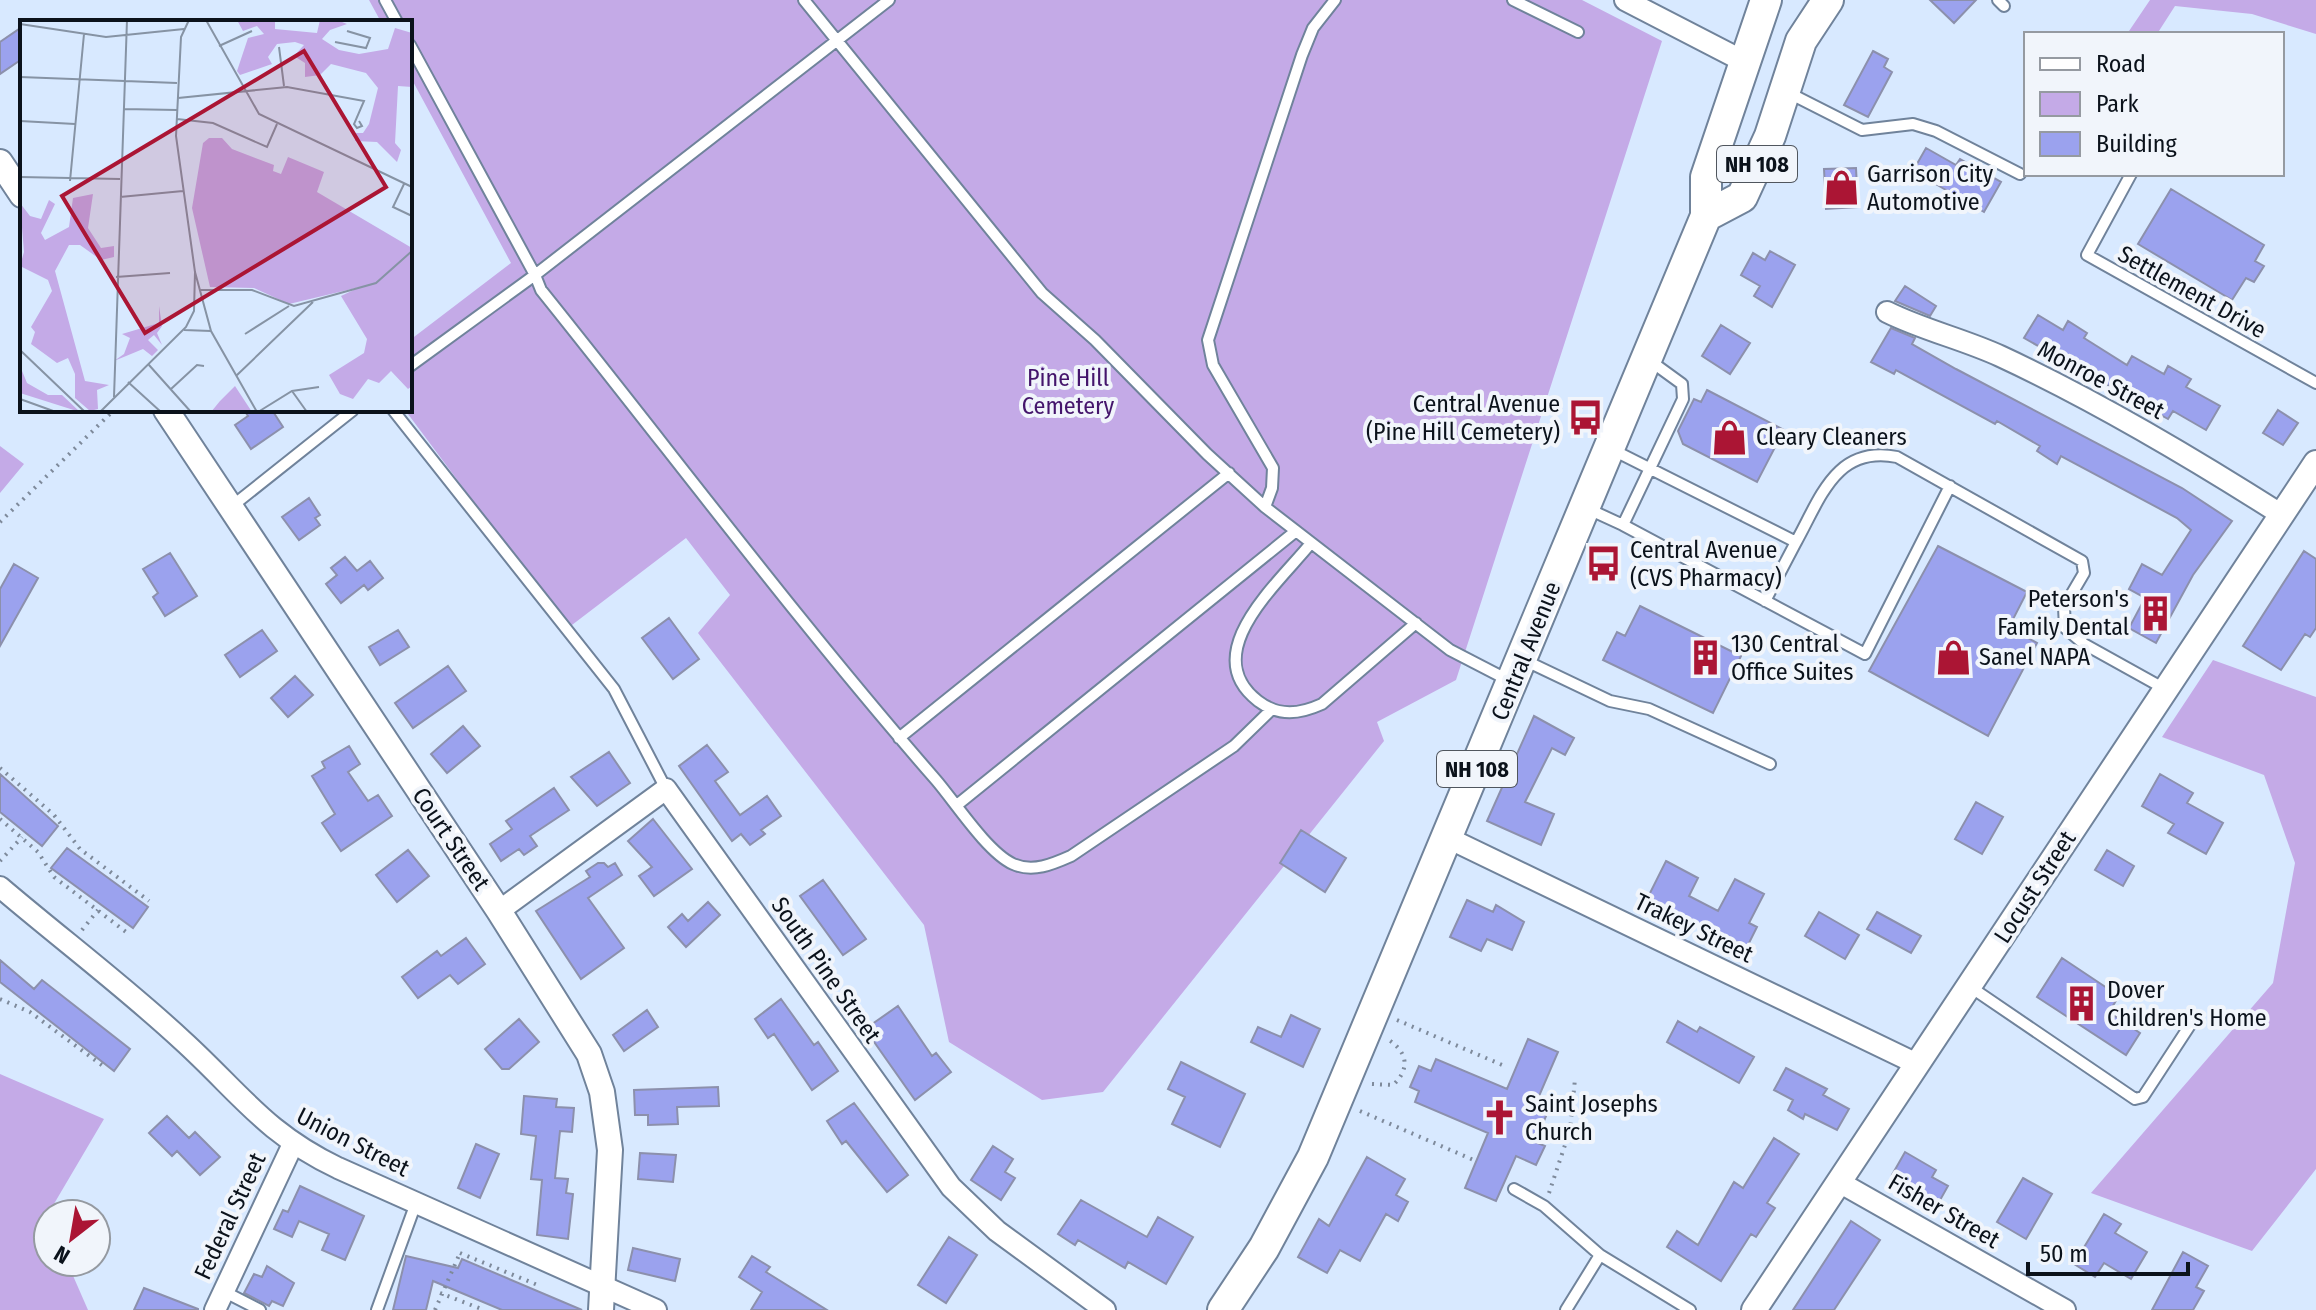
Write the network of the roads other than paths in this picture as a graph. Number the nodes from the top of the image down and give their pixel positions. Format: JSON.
{"nodes":[{"id":1,"x":385,"y":0,"type":"edge"},
{"id":2,"x":804,"y":0,"type":"edge"},
{"id":3,"x":889,"y":0,"type":"edge"},
{"id":4,"x":1335,"y":0,"type":"edge"},
{"id":5,"x":1513,"y":0,"type":"edge"},
{"id":6,"x":1625,"y":0,"type":"edge"},
{"id":7,"x":1766,"y":0,"type":"edge"},
{"id":8,"x":1828,"y":0,"type":"edge"},
{"id":9,"x":396,"y":20,"type":"edge"},
{"id":10,"x":1578,"y":32,"type":"dead end"},
{"id":11,"x":836,"y":40,"type":"junction"},
{"id":12,"x":412,"y":49,"type":"edge"},
{"id":13,"x":1745,"y":62,"type":"junction"},
{"id":14,"x":1785,"y":91,"type":"junction"},
{"id":15,"x":0,"y":162,"type":"edge"},
{"id":16,"x":2020,"y":174,"type":"dead end"},
{"id":17,"x":2130,"y":176,"type":"edge"},
{"id":18,"x":20,"y":192,"type":"edge"},
{"id":19,"x":1706,"y":216,"type":"junction"},
{"id":20,"x":535,"y":275,"type":"junction"},
{"id":21,"x":1887,"y":312,"type":"dead end"},
{"id":22,"x":1645,"y":357,"type":"junction"},
{"id":23,"x":412,"y":365,"type":"edge"},
{"id":24,"x":2316,"y":383,"type":"edge"},
{"id":25,"x":167,"y":412,"type":"edge"},
{"id":26,"x":350,"y":412,"type":"edge"},
{"id":27,"x":395,"y":412,"type":"edge"},
{"id":28,"x":1609,"y":447,"type":"junction"},
{"id":29,"x":2316,"y":463,"type":"edge"},
{"id":30,"x":1649,"y":469,"type":"junction"},
{"id":31,"x":1229,"y":473,"type":"junction"},
{"id":32,"x":1950,"y":486,"type":"junction"},
{"id":33,"x":231,"y":507,"type":"junction"},
{"id":34,"x":1265,"y":507,"type":"junction"},
{"id":35,"x":1585,"y":507,"type":"junction"},
{"id":36,"x":2282,"y":515,"type":"junction"},
{"id":37,"x":1623,"y":525,"type":"junction"},
{"id":38,"x":1296,"y":531,"type":"junction"},
{"id":39,"x":1796,"y":542,"type":"junction"},
{"id":40,"x":1311,"y":543,"type":"junction"},
{"id":41,"x":1765,"y":601,"type":"junction"},
{"id":42,"x":1416,"y":623,"type":"junction"},
{"id":43,"x":1518,"y":671,"type":"junction"},
{"id":44,"x":2165,"y":689,"type":"junction"},
{"id":45,"x":1272,"y":709,"type":"junction"},
{"id":46,"x":899,"y":738,"type":"junction"},
{"id":47,"x":1770,"y":764,"type":"dead end"},
{"id":48,"x":666,"y":789,"type":"junction"},
{"id":49,"x":957,"y":805,"type":"junction"},
{"id":50,"x":1448,"y":838,"type":"junction"},
{"id":51,"x":0,"y":887,"type":"edge"},
{"id":52,"x":499,"y":911,"type":"junction"},
{"id":53,"x":1969,"y":986,"type":"junction"},
{"id":54,"x":2192,"y":1022,"type":"dead end"},
{"id":55,"x":1917,"y":1064,"type":"junction"},
{"id":56,"x":293,"y":1144,"type":"junction"},
{"id":57,"x":1839,"y":1182,"type":"junction"},
{"id":58,"x":1514,"y":1189,"type":"dead end"},
{"id":59,"x":416,"y":1203,"type":"junction"},
{"id":60,"x":1600,"y":1255,"type":"junction"},
{"id":61,"x":602,"y":1283,"type":"junction"},
{"id":62,"x":219,"y":1301,"type":"edge"},
{"id":63,"x":260,"y":1310,"type":"edge"},
{"id":64,"x":377,"y":1310,"type":"edge"},
{"id":65,"x":601,"y":1310,"type":"edge"},
{"id":66,"x":656,"y":1310,"type":"edge"},
{"id":67,"x":1105,"y":1310,"type":"edge"},
{"id":68,"x":1223,"y":1310,"type":"edge"},
{"id":69,"x":1566,"y":1310,"type":"edge"},
{"id":70,"x":1690,"y":1310,"type":"edge"},
{"id":71,"x":1754,"y":1310,"type":"edge"},
{"id":72,"x":2065,"y":1310,"type":"edge"}],
"edges":[{"from":1,"to":9,"type":"lane"},
{"from":2,"to":11,"type":"lane"},
{"from":3,"to":11,"type":"lane"},
{"from":4,"to":34,"type":"lane"},
{"from":5,"to":10,"type":"lane"},
{"from":6,"to":13,"type":"street"},
{"from":7,"to":13,"type":"main road"},
{"from":8,"to":14,"type":"main road","number":"NH 108"},
{"from":11,"to":20,"type":"lane"},
{"from":11,"to":31,"type":"lane"},
{"from":12,"to":20,"type":"lane"},
{"from":13,"to":14,"type":"main road"},
{"from":13,"to":19,"type":"main road"},
{"from":14,"to":16,"type":"lane"},
{"from":14,"to":19,"type":"main road","number":"NH 108"},
{"from":15,"to":18,"type":"street"},
{"from":17,"to":24,"type":"lane","name":"Settlement Drive"},
{"from":19,"to":22,"type":"main road","name":"Central Avenue","number":"NH 108"},
{"from":20,"to":23,"type":"lane"},
{"from":20,"to":46,"type":"lane"},
{"from":21,"to":36,"type":"street","name":"Monroe Street"},
{"from":22,"to":28,"type":"main road","name":"Central Avenue","number":"NH 108"},
{"from":22,"to":30,"type":"lane"},
{"from":25,"to":33,"type":"street","name":"Court Street"},
{"from":26,"to":33,"type":"lane"},
{"from":27,"to":48,"type":"lane"},
{"from":28,"to":30,"type":"lane"},
{"from":28,"to":35,"type":"main road","name":"Central Avenue","number":"NH 108"},
{"from":29,"to":36,"type":"street","name":"Locust Street"},
{"from":30,"to":37,"type":"lane"},
{"from":30,"to":39,"type":"lane"},
{"from":31,"to":34,"type":"lane"},
{"from":31,"to":46,"type":"lane"},
{"from":32,"to":39,"type":"lane"},
{"from":32,"to":41,"type":"lane"},
{"from":32,"to":44,"type":"lane"},
{"from":33,"to":52,"type":"street","name":"Court Street"},
{"from":34,"to":38,"type":"lane"},
{"from":35,"to":37,"type":"lane"},
{"from":35,"to":43,"type":"main road","name":"Central Avenue","number":"NH 108"},
{"from":36,"to":44,"type":"street","name":"Locust Street"},
{"from":37,"to":41,"type":"lane"},
{"from":38,"to":40,"type":"lane"},
{"from":38,"to":49,"type":"lane"},
{"from":39,"to":41,"type":"lane"},
{"from":40,"to":42,"type":"lane"},
{"from":40,"to":45,"type":"lane"},
{"from":42,"to":43,"type":"lane"},
{"from":42,"to":45,"type":"lane"},
{"from":43,"to":47,"type":"lane"},
{"from":43,"to":50,"type":"main road","name":"Central Avenue","number":"NH 108"},
{"from":44,"to":53,"type":"street","name":"Locust Street"},
{"from":45,"to":49,"type":"lane"},
{"from":46,"to":49,"type":"lane"},
{"from":48,"to":52,"type":"street"},
{"from":48,"to":67,"type":"street","name":"South Pine Street"},
{"from":50,"to":55,"type":"street","name":"Trakey Street"},
{"from":50,"to":68,"type":"main road","name":"Central Avenue","number":"NH 108"},
{"from":51,"to":56,"type":"street","name":"Union Street"},
{"from":52,"to":61,"type":"street","name":"Court Street"},
{"from":53,"to":54,"type":"lane"},
{"from":53,"to":55,"type":"street","name":"Locust Street"},
{"from":55,"to":57,"type":"street","name":"Locust Street"},
{"from":56,"to":59,"type":"street","name":"Union Street"},
{"from":56,"to":62,"type":"street","name":"Federal Street"},
{"from":57,"to":71,"type":"street","name":"Locust Street"},
{"from":57,"to":72,"type":"street","name":"Fisher Street"},
{"from":58,"to":60,"type":"lane"},
{"from":59,"to":61,"type":"street","name":"Union Street"},
{"from":59,"to":64,"type":"lane"},
{"from":60,"to":69,"type":"lane"},
{"from":60,"to":70,"type":"lane"},
{"from":61,"to":65,"type":"street","name":"Court Street"},
{"from":61,"to":66,"type":"street","name":"Union Street"},
{"from":62,"to":63,"type":"lane"}]}
